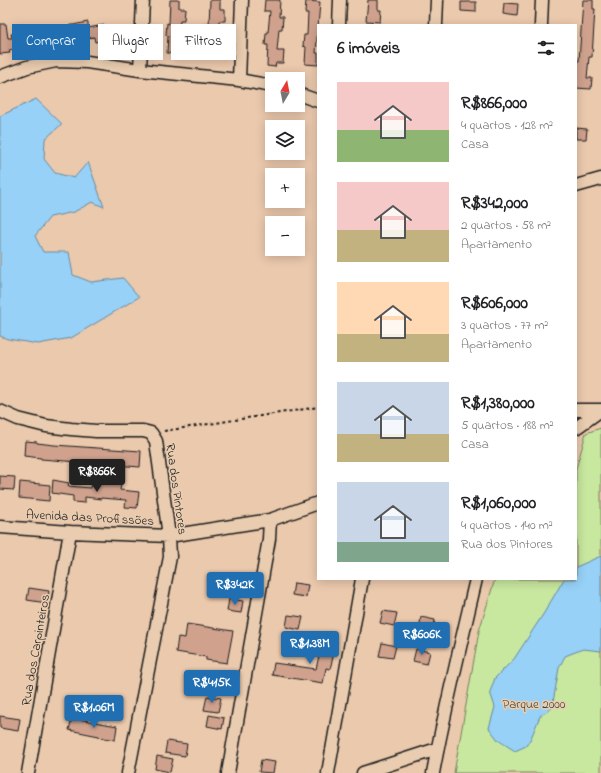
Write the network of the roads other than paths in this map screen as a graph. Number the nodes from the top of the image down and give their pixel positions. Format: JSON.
{"nodes":[{"id":1,"x":143,"y":0,"type":"edge"},
{"id":2,"x":242,"y":0,"type":"edge"},
{"id":3,"x":340,"y":0,"type":"edge"},
{"id":4,"x":437,"y":0,"type":"edge"},
{"id":5,"x":542,"y":0,"type":"edge"},
{"id":6,"x":339,"y":24,"type":"edge"},
{"id":7,"x":436,"y":24,"type":"edge"},
{"id":8,"x":541,"y":24,"type":"edge"},
{"id":9,"x":140,"y":70,"type":"junction"},
{"id":10,"x":0,"y":77,"type":"edge"},
{"id":11,"x":239,"y":80,"type":"junction"},
{"id":12,"x":265,"y":85,"type":"edge"},
{"id":13,"x":305,"y":96,"type":"edge"},
{"id":14,"x":317,"y":101,"type":"edge"},
{"id":15,"x":601,"y":179,"type":"edge"},
{"id":16,"x":577,"y":186,"type":"edge"},
{"id":17,"x":577,"y":410,"type":"edge"},
{"id":18,"x":601,"y":410,"type":"edge"},
{"id":19,"x":0,"y":411,"type":"edge"},
{"id":20,"x":577,"y":427,"type":"edge"},
{"id":21,"x":317,"y":503,"type":"edge"},
{"id":22,"x":270,"y":520,"type":"junction"},
{"id":23,"x":0,"y":527,"type":"edge"},
{"id":24,"x":70,"y":532,"type":"junction"},
{"id":25,"x":169,"y":536,"type":"junction"},
{"id":26,"x":362,"y":580,"type":"edge"},
{"id":27,"x":476,"y":580,"type":"edge"},
{"id":28,"x":437,"y":749,"type":"junction"},
{"id":29,"x":28,"y":773,"type":"edge"},
{"id":30,"x":128,"y":773,"type":"edge"},
{"id":31,"x":228,"y":773,"type":"edge"},
{"id":32,"x":328,"y":773,"type":"edge"},
{"id":33,"x":363,"y":773,"type":"edge"},
{"id":34,"x":433,"y":773,"type":"edge"}],
"edges":[{"from":1,"to":9,"type":"street"},
{"from":2,"to":11,"type":"street"},
{"from":3,"to":6,"type":"street"},
{"from":4,"to":7,"type":"street"},
{"from":5,"to":8,"type":"street"},
{"from":9,"to":10,"type":"street"},
{"from":9,"to":11,"type":"street"},
{"from":11,"to":12,"type":"street"},
{"from":13,"to":14,"type":"street"},
{"from":15,"to":16,"type":"street"},
{"from":17,"to":18,"type":"street"},
{"from":18,"to":20,"type":"street"},
{"from":19,"to":25,"type":"street","name":"Rua dos Pintores"},
{"from":21,"to":22,"type":"street","name":"Avenida das Profissões"},
{"from":22,"to":25,"type":"street","name":"Avenida das Profissões"},
{"from":22,"to":31,"type":"street"},
{"from":23,"to":24,"type":"street","name":"Avenida das Profissões"},
{"from":24,"to":25,"type":"street","name":"Avenida das Profissões"},
{"from":24,"to":29,"type":"street","name":"Rua dos Carpinteiros"},
{"from":25,"to":30,"type":"street","name":"Rua dos Pintores"},
{"from":26,"to":32,"type":"street"},
{"from":27,"to":28,"type":"street"},
{"from":28,"to":33,"type":"street"},
{"from":28,"to":34,"type":"street"}]}
